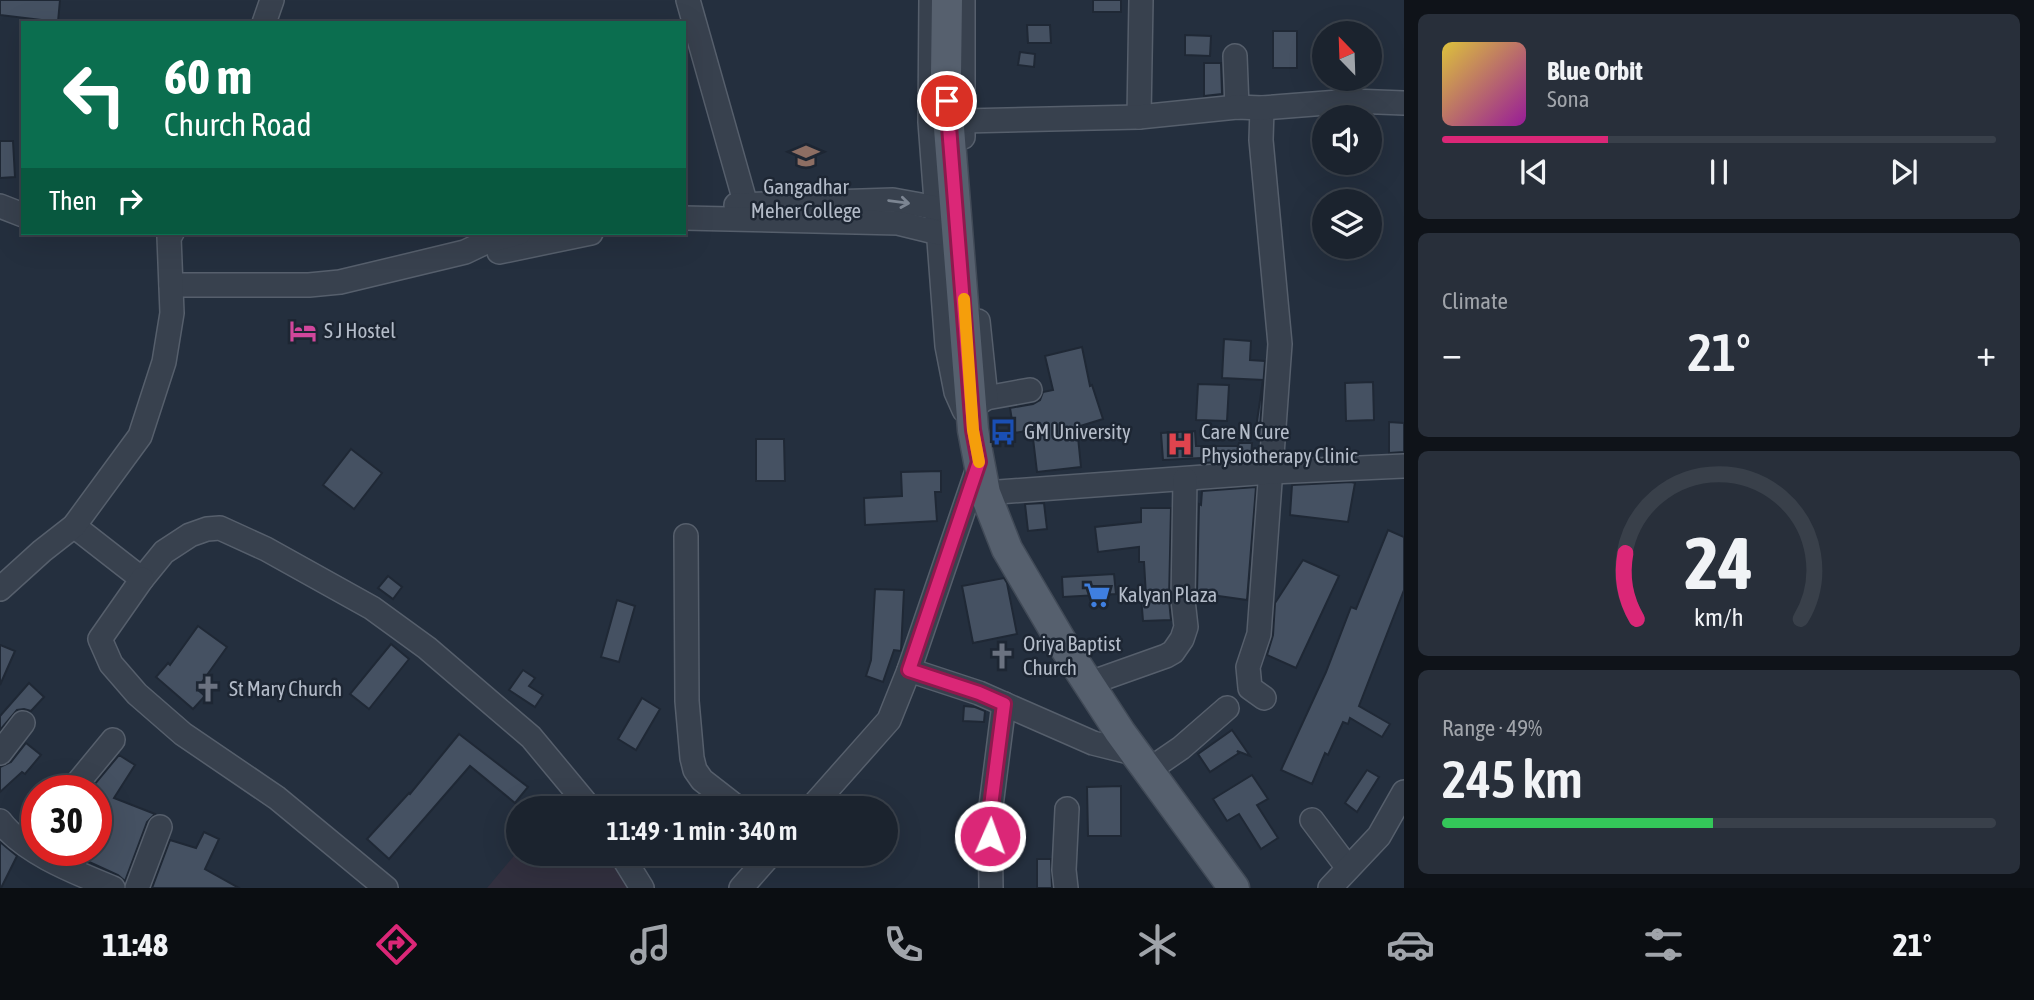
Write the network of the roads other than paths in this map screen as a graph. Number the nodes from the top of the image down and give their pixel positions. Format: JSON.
{"nodes":[{"id":1,"x":272,"y":0,"type":"edge"},
{"id":2,"x":688,"y":0,"type":"edge"},
{"id":3,"x":931,"y":0,"type":"edge"},
{"id":4,"x":947,"y":0,"type":"edge"},
{"id":5,"x":963,"y":0,"type":"edge"},
{"id":6,"x":1142,"y":0,"type":"edge"},
{"id":7,"x":265,"y":21,"type":"edge"},
{"id":8,"x":1235,"y":56,"type":"dead end"},
{"id":9,"x":1404,"y":103,"type":"edge"},
{"id":10,"x":1237,"y":107,"type":"junction"},
{"id":11,"x":1262,"y":108,"type":"junction"},
{"id":12,"x":1139,"y":117,"type":"junction"},
{"id":13,"x":963,"y":121,"type":"junction"},
{"id":14,"x":686,"y":205,"type":"edge"},
{"id":15,"x":746,"y":205,"type":"junction"},
{"id":16,"x":0,"y":206,"type":"edge"},
{"id":17,"x":937,"y":208,"type":"junction"},
{"id":18,"x":21,"y":214,"type":"edge"},
{"id":19,"x":686,"y":218,"type":"edge"},
{"id":20,"x":939,"y":233,"type":"junction"},
{"id":21,"x":168,"y":235,"type":"edge"},
{"id":22,"x":512,"y":235,"type":"edge"},
{"id":23,"x":581,"y":235,"type":"edge"},
{"id":24,"x":462,"y":242,"type":"edge"},
{"id":25,"x":171,"y":285,"type":"junction"},
{"id":26,"x":1030,"y":390,"type":"dead end"},
{"id":27,"x":976,"y":409,"type":"junction"},
{"id":28,"x":979,"y":462,"type":"junction"},
{"id":29,"x":1404,"y":466,"type":"edge"},
{"id":30,"x":1272,"y":472,"type":"junction"},
{"id":31,"x":1185,"y":479,"type":"junction"},
{"id":32,"x":985,"y":493,"type":"junction"},
{"id":33,"x":74,"y":526,"type":"junction"},
{"id":34,"x":686,"y":536,"type":"dead end"},
{"id":35,"x":142,"y":579,"type":"junction"},
{"id":36,"x":0,"y":589,"type":"edge"},
{"id":37,"x":909,"y":670,"type":"junction"},
{"id":38,"x":1090,"y":683,"type":"junction"},
{"id":39,"x":1264,"y":698,"type":"dead end"},
{"id":40,"x":1004,"y":704,"type":"junction"},
{"id":41,"x":1227,"y":708,"type":"dead end"},
{"id":42,"x":23,"y":723,"type":"dead end"},
{"id":43,"x":113,"y":740,"type":"dead end"},
{"id":44,"x":0,"y":753,"type":"edge"},
{"id":45,"x":1143,"y":762,"type":"junction"},
{"id":46,"x":84,"y":775,"type":"edge"},
{"id":47,"x":1404,"y":792,"type":"edge"},
{"id":48,"x":580,"y":796,"type":"edge"},
{"id":49,"x":723,"y":796,"type":"edge"},
{"id":50,"x":822,"y":796,"type":"edge"},
{"id":51,"x":1067,"y":809,"type":"dead end"},
{"id":52,"x":1312,"y":820,"type":"dead end"},
{"id":53,"x":0,"y":821,"type":"edge"},
{"id":54,"x":160,"y":827,"type":"dead end"},
{"id":55,"x":21,"y":841,"type":"edge"},
{"id":56,"x":60,"y":866,"type":"edge"},
{"id":57,"x":628,"y":866,"type":"edge"},
{"id":58,"x":760,"y":866,"type":"edge"},
{"id":59,"x":1348,"y":868,"type":"junction"},
{"id":60,"x":113,"y":888,"type":"edge"},
{"id":61,"x":136,"y":888,"type":"edge"},
{"id":62,"x":386,"y":888,"type":"edge"},
{"id":63,"x":642,"y":888,"type":"edge"},
{"id":64,"x":741,"y":888,"type":"edge"},
{"id":65,"x":991,"y":888,"type":"edge"},
{"id":66,"x":1066,"y":888,"type":"edge"},
{"id":67,"x":1234,"y":888,"type":"edge"},
{"id":68,"x":1330,"y":888,"type":"edge"}],
"edges":[{"from":1,"to":7,"type":"street"},
{"from":2,"to":15,"type":"street"},
{"from":3,"to":17,"type":"street"},
{"from":4,"to":27,"type":"main road"},
{"from":5,"to":13,"type":"street"},
{"from":6,"to":12,"type":"street"},
{"from":8,"to":10,"type":"street"},
{"from":9,"to":11,"type":"street"},
{"from":10,"to":11,"type":"street"},
{"from":10,"to":12,"type":"street"},
{"from":11,"to":30,"type":"street"},
{"from":12,"to":13,"type":"street"},
{"from":13,"to":27,"type":"street"},
{"from":14,"to":15,"type":"street"},
{"from":15,"to":17,"type":"street","one_way":true},
{"from":16,"to":18,"type":"street"},
{"from":17,"to":20,"type":"street"},
{"from":19,"to":20,"type":"street"},
{"from":20,"to":27,"type":"street"},
{"from":21,"to":25,"type":"street"},
{"from":22,"to":24,"type":"street"},
{"from":23,"to":24,"type":"street"},
{"from":24,"to":25,"type":"street"},
{"from":25,"to":33,"type":"street"},
{"from":26,"to":27,"type":"street"},
{"from":27,"to":28,"type":"main road"},
{"from":28,"to":32,"type":"main road"},
{"from":28,"to":37,"type":"street"},
{"from":29,"to":30,"type":"street"},
{"from":30,"to":31,"type":"street"},
{"from":30,"to":39,"type":"street"},
{"from":31,"to":32,"type":"street"},
{"from":31,"to":38,"type":"street"},
{"from":32,"to":38,"type":"main road"},
{"from":33,"to":35,"type":"street"},
{"from":33,"to":36,"type":"street"},
{"from":34,"to":49,"type":"street"},
{"from":35,"to":48,"type":"street"},
{"from":35,"to":62,"type":"street"},
{"from":37,"to":40,"type":"street"},
{"from":37,"to":50,"type":"street"},
{"from":38,"to":45,"type":"main road"},
{"from":40,"to":45,"type":"street"},
{"from":40,"to":65,"type":"street"},
{"from":41,"to":45,"type":"street"},
{"from":42,"to":44,"type":"street"},
{"from":43,"to":46,"type":"street"},
{"from":45,"to":67,"type":"main road"},
{"from":47,"to":59,"type":"street"},
{"from":51,"to":66,"type":"street"},
{"from":52,"to":59,"type":"street"},
{"from":53,"to":55,"type":"street"},
{"from":54,"to":61,"type":"street"},
{"from":56,"to":60,"type":"street"},
{"from":57,"to":63,"type":"street"},
{"from":58,"to":64,"type":"street"},
{"from":59,"to":68,"type":"street"}]}
